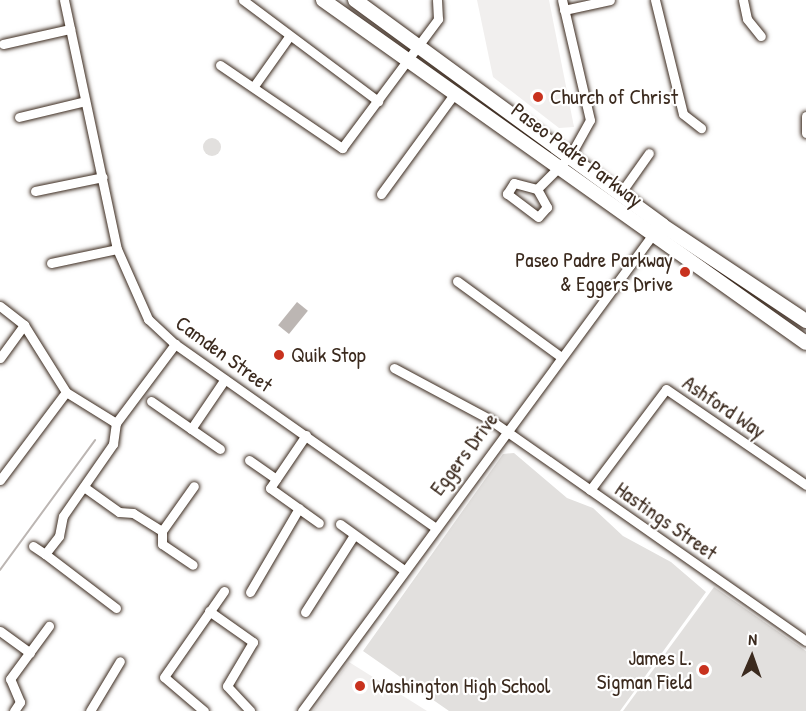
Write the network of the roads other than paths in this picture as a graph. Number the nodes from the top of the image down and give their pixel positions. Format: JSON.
{"nodes":[{"id":1,"x":64,"y":0,"type":"edge"},
{"id":2,"x":243,"y":0,"type":"edge"},
{"id":3,"x":323,"y":0,"type":"edge"},
{"id":4,"x":355,"y":0,"type":"edge"},
{"id":5,"x":437,"y":0,"type":"edge"},
{"id":6,"x":610,"y":0,"type":"edge"},
{"id":7,"x":655,"y":0,"type":"edge"},
{"id":8,"x":743,"y":0,"type":"edge"},
{"id":9,"x":563,"y":5,"type":"edge"},
{"id":10,"x":70,"y":29,"type":"junction"},
{"id":11,"x":761,"y":36,"type":"dead end"},
{"id":12,"x":288,"y":38,"type":"junction"},
{"id":13,"x":3,"y":44,"type":"dead end"},
{"id":14,"x":419,"y":45,"type":"junction"},
{"id":15,"x":409,"y":59,"type":"junction"},
{"id":16,"x":220,"y":65,"type":"dead end"},
{"id":17,"x":254,"y":87,"type":"junction"},
{"id":18,"x":455,"y":93,"type":"junction"},
{"id":19,"x":85,"y":101,"type":"junction"},
{"id":20,"x":378,"y":101,"type":"junction"},
{"id":21,"x":806,"y":116,"type":"edge"},
{"id":22,"x":20,"y":117,"type":"dead end"},
{"id":23,"x":701,"y":128,"type":"dead end"},
{"id":24,"x":806,"y":133,"type":"edge"},
{"id":25,"x":649,"y":153,"type":"dead end"},
{"id":26,"x":570,"y":156,"type":"junction"},
{"id":27,"x":555,"y":168,"type":"junction"},
{"id":28,"x":103,"y":177,"type":"junction"},
{"id":29,"x":537,"y":189,"type":"junction"},
{"id":30,"x":35,"y":191,"type":"dead end"},
{"id":31,"x":381,"y":194,"type":"dead end"},
{"id":32,"x":620,"y":194,"type":"junction"},
{"id":33,"x":662,"y":225,"type":"junction"},
{"id":34,"x":649,"y":235,"type":"junction"},
{"id":35,"x":117,"y":249,"type":"junction"},
{"id":36,"x":51,"y":263,"type":"dead end"},
{"id":37,"x":457,"y":281,"type":"dead end"},
{"id":38,"x":0,"y":306,"type":"edge"},
{"id":39,"x":806,"y":321,"type":"edge"},
{"id":40,"x":24,"y":326,"type":"junction"},
{"id":41,"x":806,"y":343,"type":"edge"},
{"id":42,"x":175,"y":344,"type":"junction"},
{"id":43,"x":560,"y":356,"type":"junction"},
{"id":44,"x":0,"y":358,"type":"edge"},
{"id":45,"x":394,"y":368,"type":"dead end"},
{"id":46,"x":225,"y":380,"type":"junction"},
{"id":47,"x":66,"y":392,"type":"junction"},
{"id":48,"x":151,"y":401,"type":"dead end"},
{"id":49,"x":116,"y":423,"type":"junction"},
{"id":50,"x":191,"y":429,"type":"junction"},
{"id":51,"x":505,"y":431,"type":"junction"},
{"id":52,"x":306,"y":435,"type":"junction"},
{"id":53,"x":220,"y":449,"type":"dead end"},
{"id":54,"x":249,"y":460,"type":"dead end"},
{"id":55,"x":276,"y":479,"type":"junction"},
{"id":56,"x":0,"y":480,"type":"edge"},
{"id":57,"x":806,"y":485,"type":"edge"},
{"id":58,"x":194,"y":486,"type":"dead end"},
{"id":59,"x":84,"y":487,"type":"junction"},
{"id":60,"x":590,"y":490,"type":"junction"},
{"id":61,"x":299,"y":508,"type":"junction"},
{"id":62,"x":319,"y":523,"type":"dead end"},
{"id":63,"x":340,"y":524,"type":"dead end"},
{"id":64,"x":433,"y":526,"type":"junction"},
{"id":65,"x":162,"y":531,"type":"junction"},
{"id":66,"x":354,"y":536,"type":"junction"},
{"id":67,"x":33,"y":546,"type":"dead end"},
{"id":68,"x":45,"y":554,"type":"junction"},
{"id":69,"x":193,"y":566,"type":"dead end"},
{"id":70,"x":404,"y":570,"type":"junction"},
{"id":71,"x":224,"y":591,"type":"dead end"},
{"id":72,"x":250,"y":592,"type":"dead end"},
{"id":73,"x":116,"y":608,"type":"dead end"},
{"id":74,"x":210,"y":611,"type":"junction"},
{"id":75,"x":305,"y":612,"type":"dead end"},
{"id":76,"x":49,"y":626,"type":"dead end"},
{"id":77,"x":0,"y":631,"type":"edge"},
{"id":78,"x":806,"y":641,"type":"edge"},
{"id":79,"x":30,"y":653,"type":"junction"},
{"id":80,"x":120,"y":661,"type":"dead end"},
{"id":81,"x":234,"y":707,"type":"edge"},
{"id":82,"x":14,"y":711,"type":"edge"},
{"id":83,"x":90,"y":711,"type":"edge"},
{"id":84,"x":204,"y":711,"type":"edge"},
{"id":85,"x":250,"y":711,"type":"edge"},
{"id":86,"x":302,"y":711,"type":"edge"}],
"edges":[{"from":1,"to":10,"type":"street","name":"Camden Street"},
{"from":2,"to":12,"type":"street"},
{"from":3,"to":15,"type":"main road","name":"Paseo Padre Parkway"},
{"from":4,"to":14,"type":"main road","name":"Paseo Padre Parkway"},
{"from":5,"to":14,"type":"street"},
{"from":6,"to":9,"type":"street"},
{"from":7,"to":23,"type":"street"},
{"from":8,"to":11,"type":"street"},
{"from":9,"to":26,"type":"street"},
{"from":10,"to":13,"type":"street"},
{"from":10,"to":19,"type":"street","name":"Camden Street"},
{"from":12,"to":17,"type":"street"},
{"from":12,"to":20,"type":"street"},
{"from":14,"to":15,"type":"street"},
{"from":14,"to":26,"type":"main road","name":"Paseo Padre Parkway"},
{"from":15,"to":18,"type":"main road","name":"Paseo Padre Parkway"},
{"from":15,"to":20,"type":"street"},
{"from":16,"to":17,"type":"street"},
{"from":17,"to":20,"type":"street"},
{"from":18,"to":27,"type":"main road","name":"Paseo Padre Parkway"},
{"from":18,"to":31,"type":"street"},
{"from":19,"to":22,"type":"street"},
{"from":19,"to":28,"type":"street","name":"Camden Street"},
{"from":21,"to":24,"type":"street"},
{"from":25,"to":32,"type":"street"},
{"from":26,"to":27,"type":"street"},
{"from":26,"to":32,"type":"main road","name":"Paseo Padre Parkway"},
{"from":27,"to":29,"type":"street"},
{"from":27,"to":34,"type":"main road","name":"Paseo Padre Parkway"},
{"from":28,"to":30,"type":"street"},
{"from":28,"to":35,"type":"street","name":"Camden Street"},
{"from":29,"to":29,"type":"street"},
{"from":32,"to":33,"type":"main road","name":"Paseo Padre Parkway"},
{"from":33,"to":34,"type":"street","name":"Eggers Drive"},
{"from":33,"to":39,"type":"main road","name":"Paseo Padre Parkway"},
{"from":34,"to":41,"type":"main road","name":"Paseo Padre Parkway"},
{"from":34,"to":43,"type":"street","name":"Eggers Drive"},
{"from":35,"to":36,"type":"street"},
{"from":35,"to":42,"type":"street","name":"Camden Street"},
{"from":37,"to":43,"type":"street"},
{"from":38,"to":40,"type":"street"},
{"from":40,"to":44,"type":"street"},
{"from":40,"to":47,"type":"street"},
{"from":42,"to":46,"type":"street","name":"Camden Street"},
{"from":42,"to":49,"type":"street"},
{"from":43,"to":51,"type":"street","name":"Eggers Drive"},
{"from":45,"to":51,"type":"street","name":"Hastings Street"},
{"from":46,"to":50,"type":"street"},
{"from":46,"to":52,"type":"street","name":"Camden Street"},
{"from":47,"to":49,"type":"street"},
{"from":47,"to":56,"type":"street"},
{"from":48,"to":50,"type":"street"},
{"from":49,"to":59,"type":"street"},
{"from":50,"to":53,"type":"street"},
{"from":51,"to":60,"type":"street","name":"Hastings Street"},
{"from":51,"to":64,"type":"street","name":"Eggers Drive"},
{"from":52,"to":55,"type":"street"},
{"from":52,"to":64,"type":"street","name":"Camden Street"},
{"from":54,"to":55,"type":"street"},
{"from":55,"to":61,"type":"street"},
{"from":57,"to":60,"type":"street","name":"Ashford Way"},
{"from":58,"to":65,"type":"street"},
{"from":59,"to":65,"type":"street"},
{"from":59,"to":68,"type":"street"},
{"from":60,"to":78,"type":"street","name":"Hastings Street"},
{"from":61,"to":62,"type":"street"},
{"from":61,"to":72,"type":"street"},
{"from":63,"to":66,"type":"street"},
{"from":64,"to":70,"type":"street","name":"Eggers Drive"},
{"from":65,"to":69,"type":"street"},
{"from":66,"to":70,"type":"street"},
{"from":66,"to":75,"type":"street"},
{"from":67,"to":68,"type":"street"},
{"from":68,"to":73,"type":"street"},
{"from":70,"to":86,"type":"street","name":"Eggers Drive"},
{"from":71,"to":74,"type":"street"},
{"from":74,"to":81,"type":"street"},
{"from":74,"to":84,"type":"street"},
{"from":76,"to":79,"type":"street"},
{"from":77,"to":79,"type":"street"},
{"from":79,"to":82,"type":"street"},
{"from":80,"to":83,"type":"street"},
{"from":81,"to":85,"type":"street"}]}
